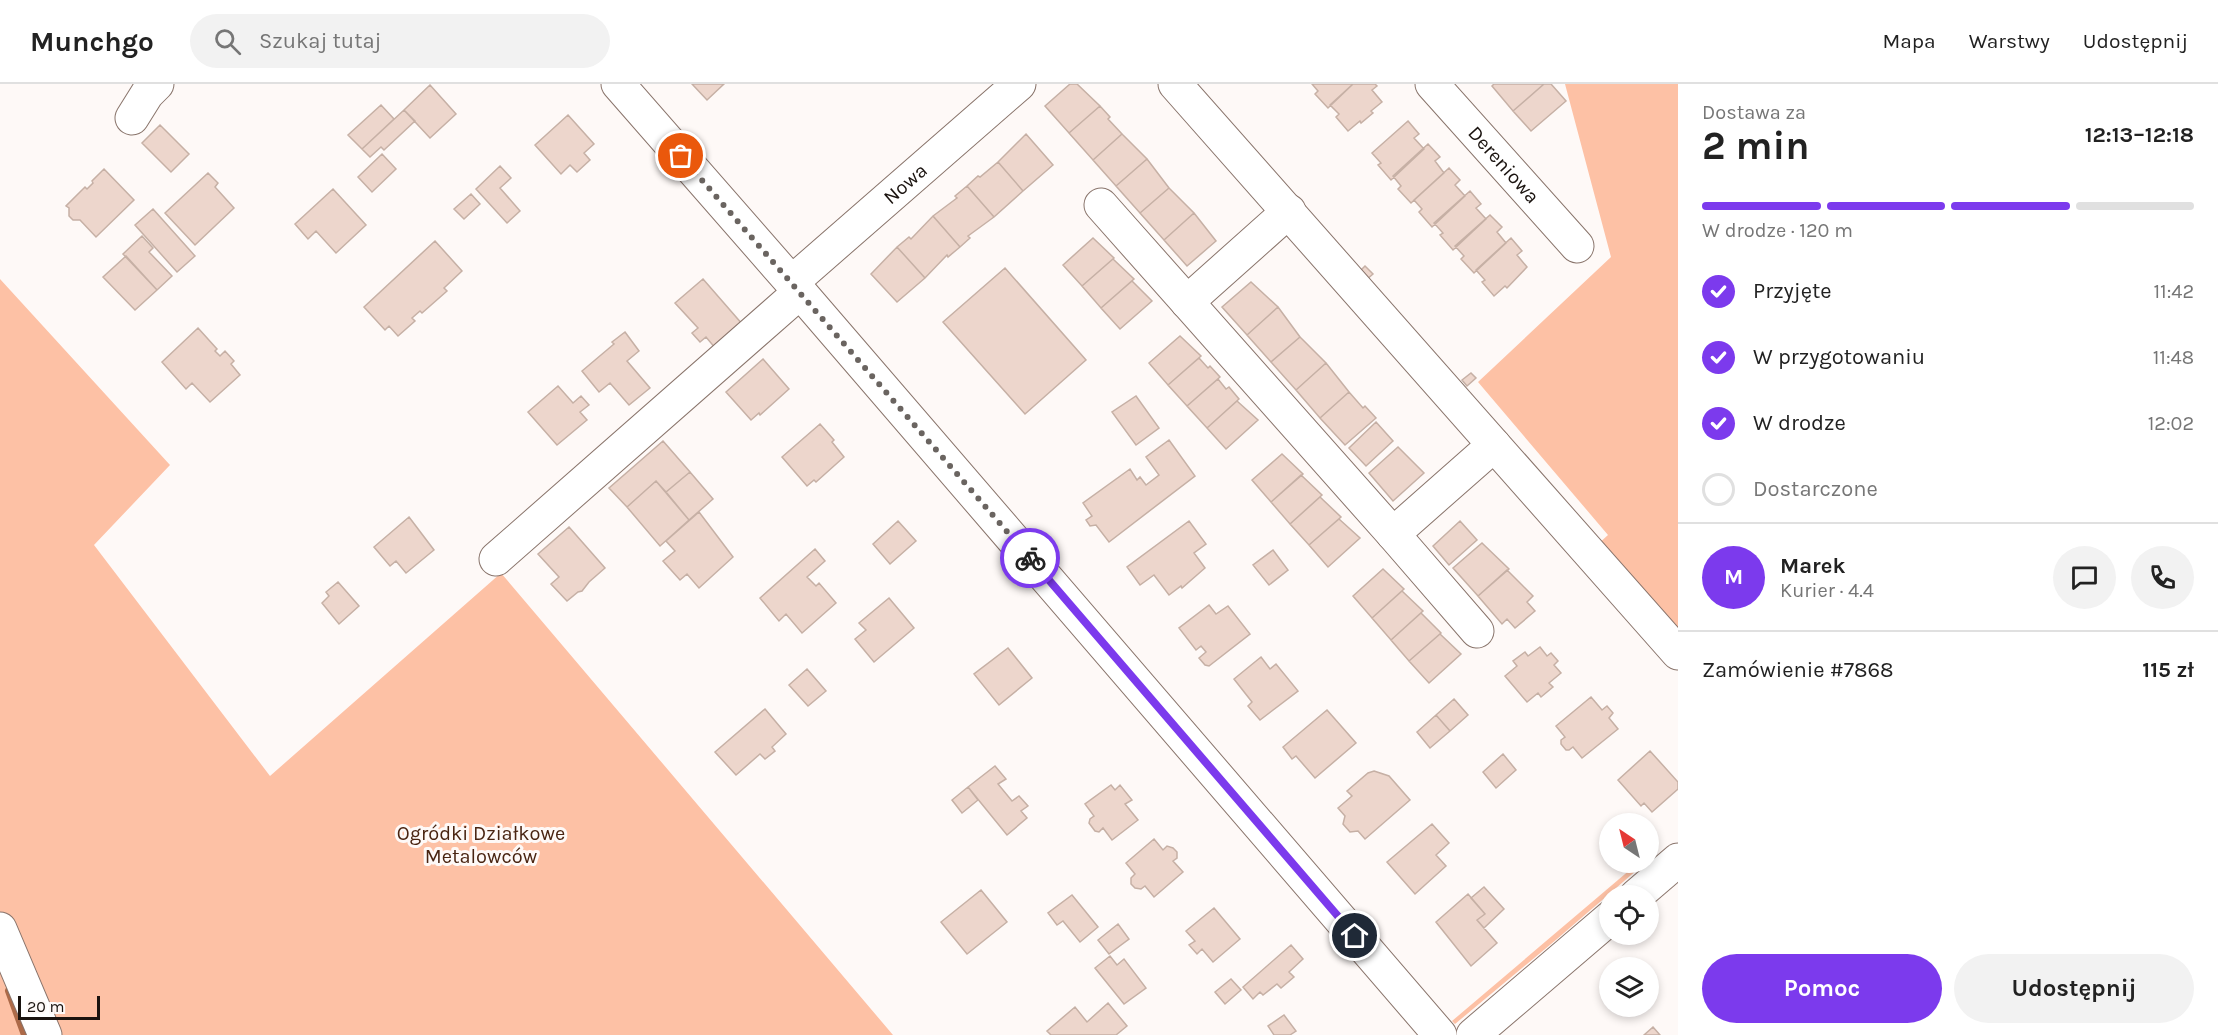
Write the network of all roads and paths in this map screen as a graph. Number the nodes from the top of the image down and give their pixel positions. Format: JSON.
{"nodes":[{"id":1,"x":157,"y":84,"type":"edge"},
{"id":2,"x":618,"y":84,"type":"edge"},
{"id":3,"x":1019,"y":84,"type":"edge"},
{"id":4,"x":1175,"y":84,"type":"edge"},
{"id":5,"x":1432,"y":84,"type":"edge"},
{"id":6,"x":132,"y":118,"type":"dead end"},
{"id":7,"x":1101,"y":205,"type":"dead end"},
{"id":8,"x":1289,"y":211,"type":"junction"},
{"id":9,"x":1577,"y":246,"type":"dead end"},
{"id":10,"x":796,"y":287,"type":"junction"},
{"id":11,"x":1187,"y":302,"type":"junction"},
{"id":12,"x":1494,"y":445,"type":"junction"},
{"id":13,"x":1393,"y":534,"type":"junction"},
{"id":14,"x":496,"y":558,"type":"dead end"},
{"id":15,"x":1477,"y":631,"type":"dead end"},
{"id":16,"x":1678,"y":653,"type":"edge"},
{"id":17,"x":1678,"y":860,"type":"edge"},
{"id":18,"x":1649,"y":885,"type":"edge"},
{"id":19,"x":1599,"y":927,"type":"edge"},
{"id":20,"x":0,"y":929,"type":"edge"},
{"id":21,"x":45,"y":1035,"type":"edge"},
{"id":22,"x":1440,"y":1035,"type":"edge"},
{"id":23,"x":1473,"y":1035,"type":"edge"}],
"edges":[{"from":1,"to":6,"type":"street"},
{"from":2,"to":10,"type":"street"},
{"from":3,"to":10,"type":"street","name":"Nowa"},
{"from":4,"to":8,"type":"street"},
{"from":5,"to":9,"type":"street","name":"Dereniowa"},
{"from":7,"to":11,"type":"street"},
{"from":8,"to":11,"type":"street"},
{"from":8,"to":12,"type":"street"},
{"from":10,"to":14,"type":"street","name":"Nowa"},
{"from":10,"to":22,"type":"street"},
{"from":11,"to":13,"type":"street"},
{"from":12,"to":13,"type":"street"},
{"from":12,"to":16,"type":"street"},
{"from":13,"to":15,"type":"street"},
{"from":17,"to":18,"type":"street"},
{"from":19,"to":23,"type":"street"},
{"from":20,"to":21,"type":"street"}]}
